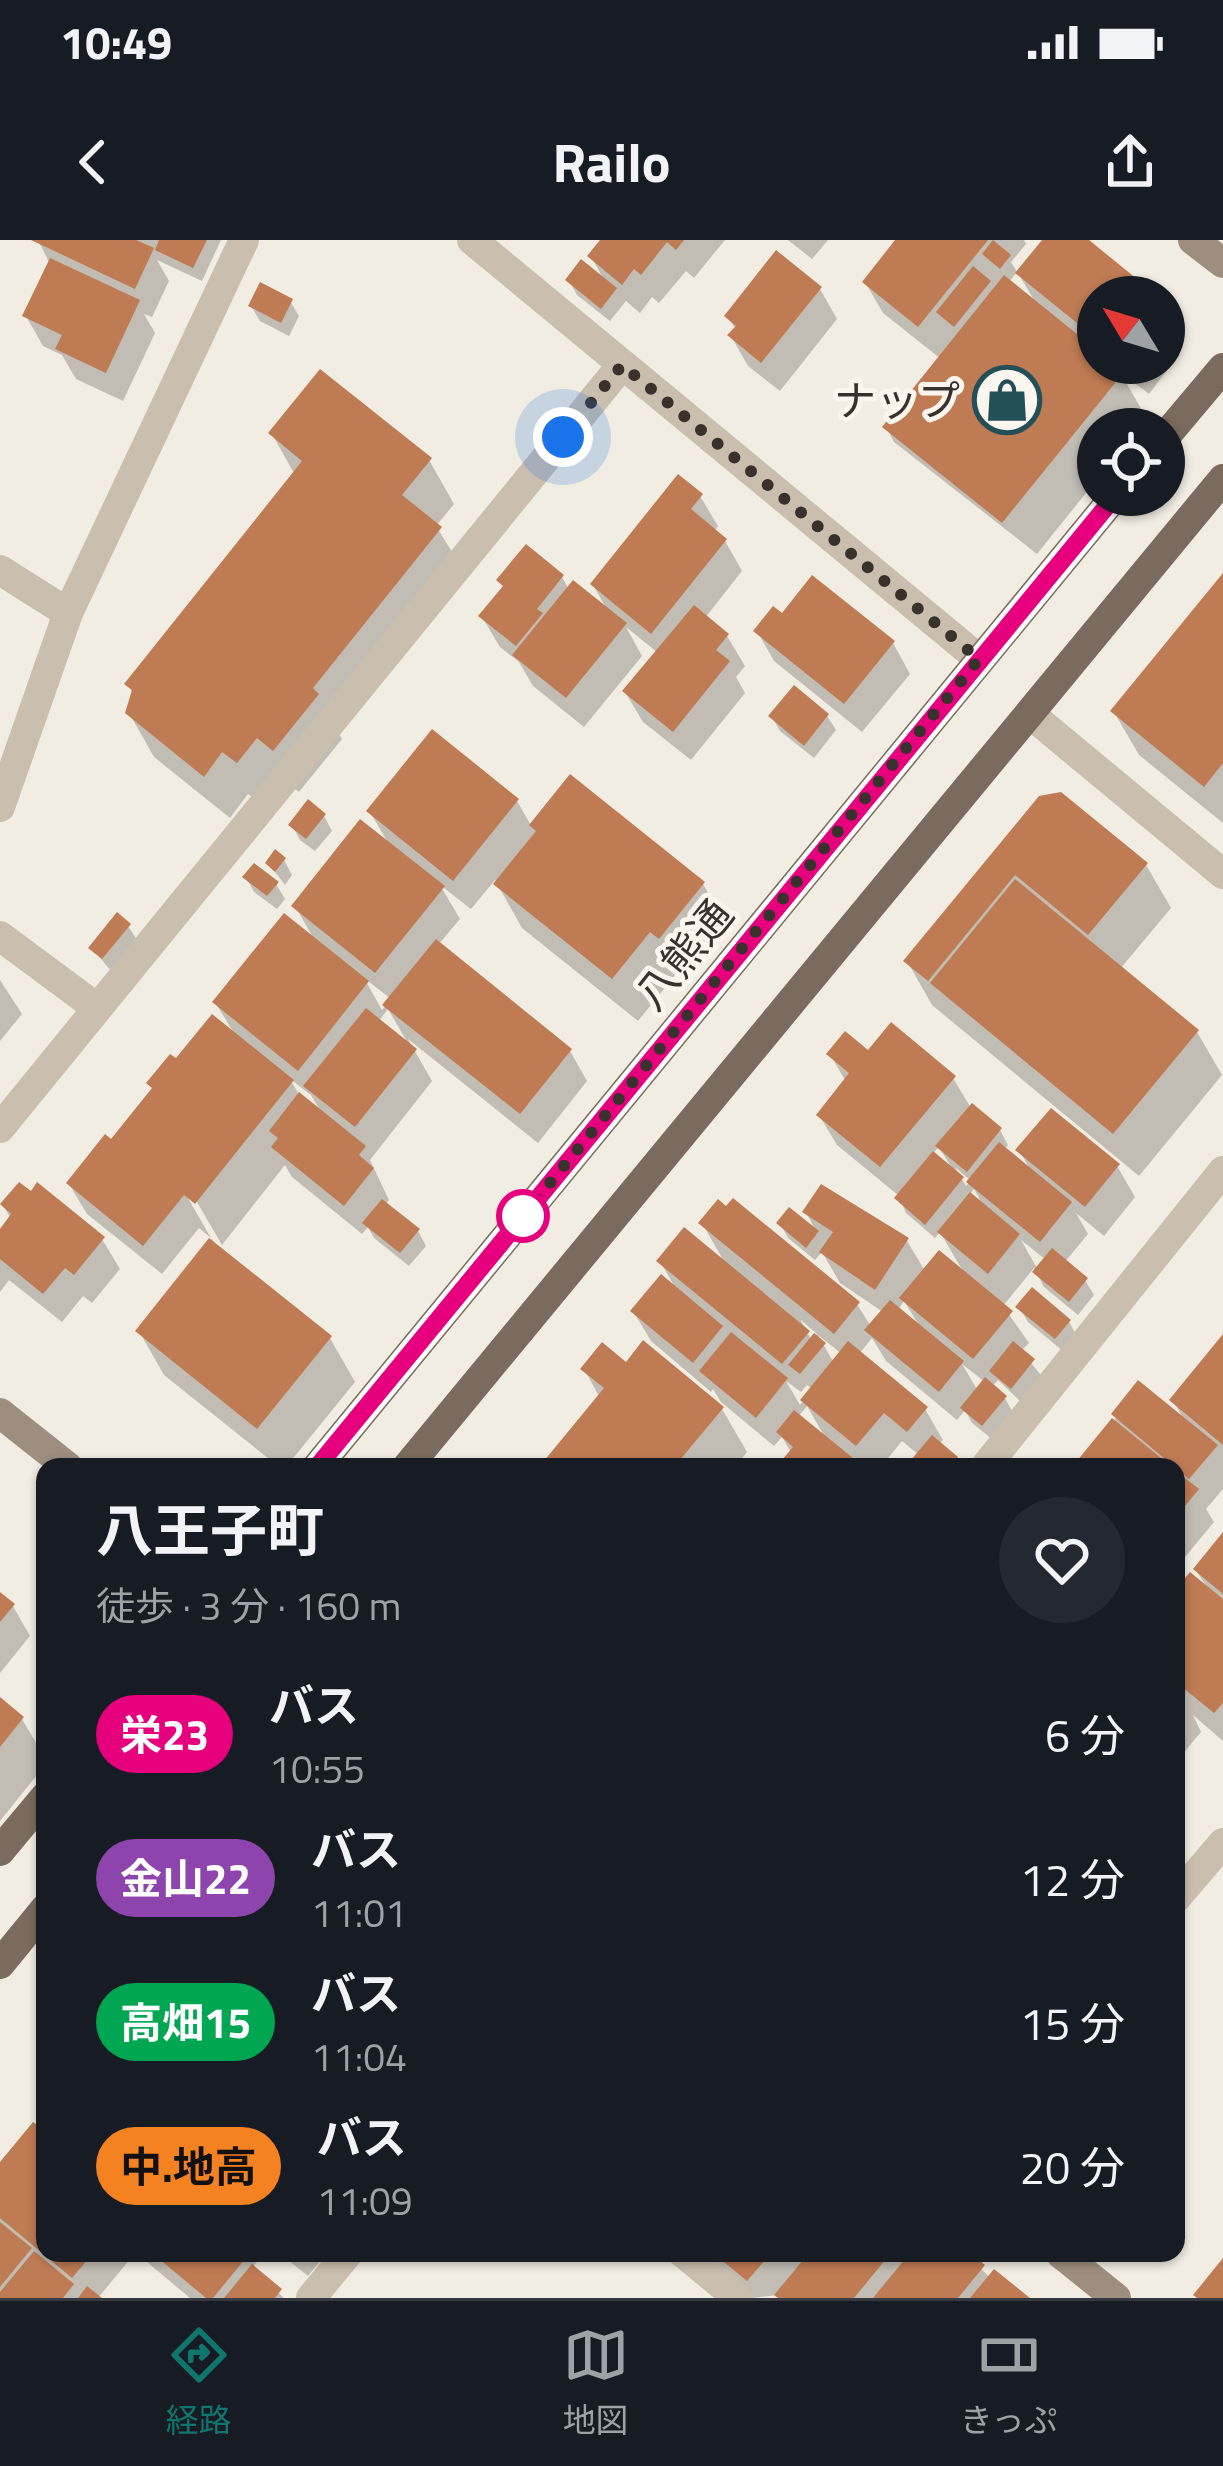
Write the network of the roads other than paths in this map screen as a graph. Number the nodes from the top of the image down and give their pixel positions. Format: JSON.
{"nodes":[{"id":1,"x":244,"y":240,"type":"edge"},
{"id":2,"x":472,"y":240,"type":"edge"},
{"id":3,"x":1193,"y":240,"type":"edge"},
{"id":4,"x":1223,"y":263,"type":"edge"},
{"id":5,"x":622,"y":365,"type":"junction"},
{"id":6,"x":1223,"y":368,"type":"edge"},
{"id":7,"x":1185,"y":413,"type":"edge"},
{"id":8,"x":1223,"y":479,"type":"edge"},
{"id":9,"x":1098,"y":516,"type":"edge"},
{"id":10,"x":0,"y":570,"type":"edge"},
{"id":11,"x":68,"y":613,"type":"junction"},
{"id":12,"x":979,"y":659,"type":"junction"},
{"id":13,"x":1030,"y":714,"type":"junction"},
{"id":14,"x":0,"y":807,"type":"edge"},
{"id":15,"x":1223,"y":874,"type":"edge"},
{"id":16,"x":0,"y":936,"type":"edge"},
{"id":17,"x":97,"y":1008,"type":"junction"},
{"id":18,"x":0,"y":1128,"type":"edge"},
{"id":19,"x":1223,"y":1171,"type":"edge"},
{"id":20,"x":0,"y":1413,"type":"edge"},
{"id":21,"x":57,"y":1458,"type":"edge"},
{"id":22,"x":324,"y":1458,"type":"edge"},
{"id":23,"x":414,"y":1458,"type":"edge"},
{"id":24,"x":992,"y":1458,"type":"edge"},
{"id":25,"x":36,"y":1808,"type":"edge"},
{"id":26,"x":1223,"y":1843,"type":"edge"},
{"id":27,"x":0,"y":1851,"type":"edge"},
{"id":28,"x":1185,"y":1887,"type":"edge"},
{"id":29,"x":36,"y":1920,"type":"edge"},
{"id":30,"x":0,"y":1964,"type":"edge"},
{"id":31,"x":341,"y":2262,"type":"edge"},
{"id":32,"x":694,"y":2262,"type":"edge"},
{"id":33,"x":1071,"y":2262,"type":"edge"},
{"id":34,"x":311,"y":2298,"type":"edge"},
{"id":35,"x":738,"y":2298,"type":"edge"},
{"id":36,"x":1116,"y":2298,"type":"edge"}],
"edges":[{"from":1,"to":11,"type":"street"},
{"from":2,"to":5,"type":"street"},
{"from":3,"to":4,"type":"main road"},
{"from":5,"to":12,"type":"street"},
{"from":5,"to":17,"type":"street"},
{"from":6,"to":7,"type":"main road"},
{"from":8,"to":13,"type":"main road"},
{"from":9,"to":12,"type":"main road","name":"八熊通"},
{"from":10,"to":11,"type":"street"},
{"from":11,"to":14,"type":"street"},
{"from":12,"to":22,"type":"main road","name":"八熊通"},
{"from":13,"to":15,"type":"street"},
{"from":13,"to":23,"type":"main road"},
{"from":16,"to":17,"type":"street"},
{"from":17,"to":18,"type":"street"},
{"from":19,"to":24,"type":"street"},
{"from":20,"to":21,"type":"main road"},
{"from":25,"to":27,"type":"main road"},
{"from":26,"to":28,"type":"street"},
{"from":29,"to":30,"type":"main road"},
{"from":31,"to":34,"type":"street"},
{"from":32,"to":35,"type":"street"},
{"from":33,"to":36,"type":"main road"}]}
